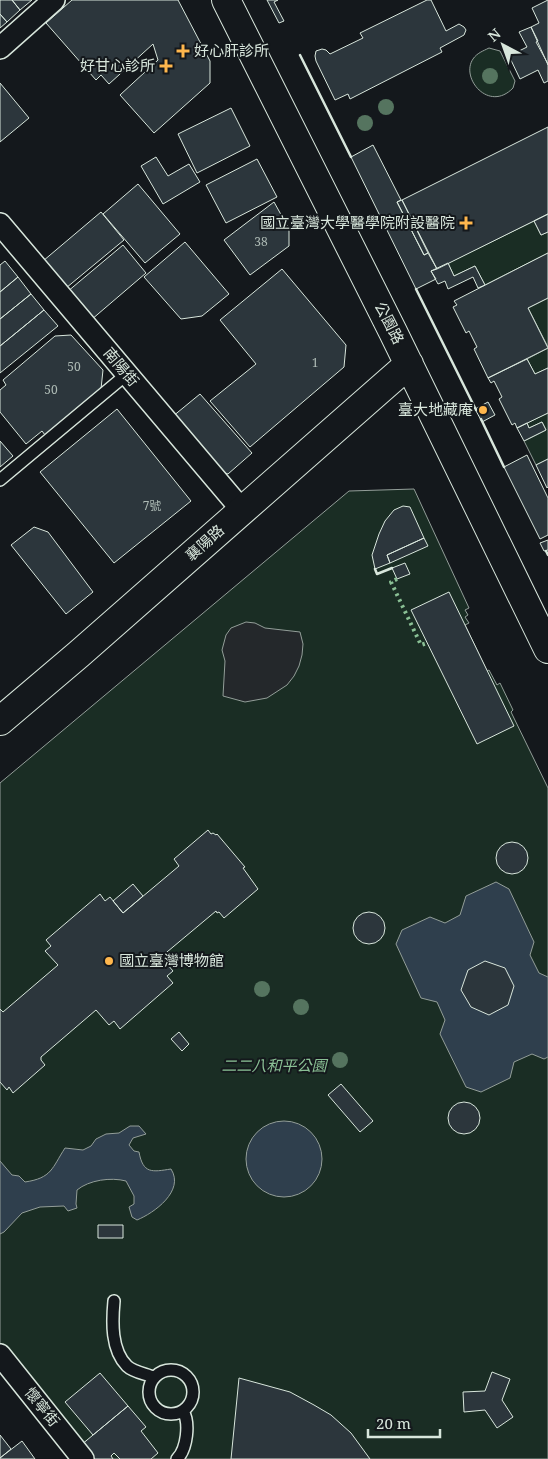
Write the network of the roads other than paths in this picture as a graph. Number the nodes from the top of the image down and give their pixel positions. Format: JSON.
{"nodes":[{"id":1,"x":54,"y":0,"type":"edge"},
{"id":2,"x":226,"y":0,"type":"edge"},
{"id":3,"x":0,"y":48,"type":"edge"},
{"id":4,"x":0,"y":224,"type":"edge"},
{"id":5,"x":409,"y":364,"type":"junction"},
{"id":6,"x":127,"y":374,"type":"junction"},
{"id":7,"x":0,"y":480,"type":"edge"},
{"id":8,"x":242,"y":510,"type":"junction"},
{"id":9,"x":548,"y":649,"type":"edge"},
{"id":10,"x":0,"y":721,"type":"edge"},
{"id":11,"x":114,"y":1301,"type":"dead end"},
{"id":12,"x":0,"y":1355,"type":"edge"},
{"id":13,"x":153,"y":1378,"type":"junction"},
{"id":14,"x":183,"y":1411,"type":"junction"},
{"id":15,"x":83,"y":1459,"type":"edge"},
{"id":16,"x":177,"y":1459,"type":"edge"}],
"edges":[{"from":1,"to":3,"type":"street"},
{"from":2,"to":5,"type":"street","name":"公園路"},
{"from":4,"to":6,"type":"street","name":"南陽街"},
{"from":5,"to":8,"type":"street","name":"襄陽路"},
{"from":5,"to":9,"type":"street","name":"公園路"},
{"from":6,"to":7,"type":"lane"},
{"from":6,"to":8,"type":"street","name":"南陽街"},
{"from":8,"to":10,"type":"street","name":"襄陽路"},
{"from":11,"to":13,"type":"lane"},
{"from":12,"to":15,"type":"street","name":"懷寧街"},
{"from":13,"to":14,"type":"lane"},
{"from":13,"to":14,"type":"lane"},
{"from":14,"to":16,"type":"lane"}]}
